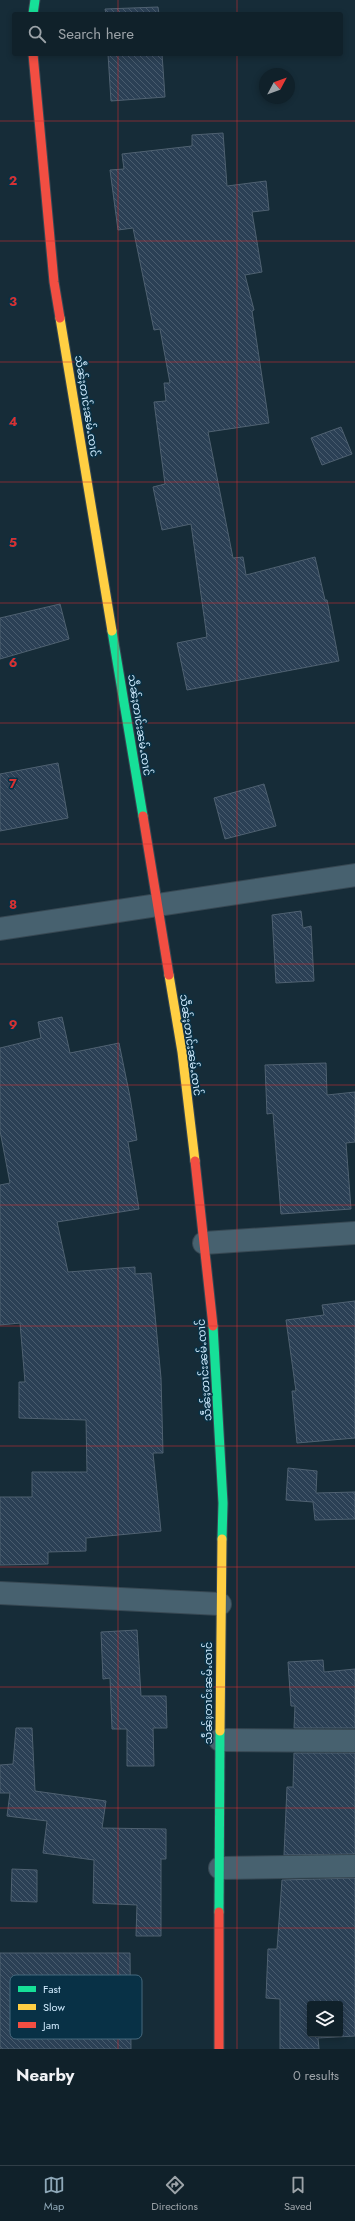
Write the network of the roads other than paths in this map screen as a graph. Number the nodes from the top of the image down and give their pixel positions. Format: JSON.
{"nodes":[{"id":1,"x":35,"y":0,"type":"edge"},
{"id":2,"x":33,"y":12,"type":"edge"},
{"id":3,"x":33,"y":56,"type":"edge"},
{"id":4,"x":355,"y":875,"type":"edge"},
{"id":5,"x":157,"y":906,"type":"junction"},
{"id":6,"x":0,"y":929,"type":"edge"},
{"id":7,"x":355,"y":1233,"type":"edge"},
{"id":8,"x":204,"y":1243,"type":"junction"},
{"id":9,"x":0,"y":1593,"type":"edge"},
{"id":10,"x":220,"y":1604,"type":"junction"},
{"id":11,"x":220,"y":1740,"type":"junction"},
{"id":12,"x":355,"y":1742,"type":"edge"},
{"id":13,"x":355,"y":1866,"type":"edge"},
{"id":14,"x":220,"y":1868,"type":"junction"},
{"id":15,"x":219,"y":2049,"type":"edge"}],
"edges":[{"from":1,"to":2,"type":"highway"},
{"from":3,"to":5,"type":"highway","name":"သဵၼ်ႈတၢင်းၼမ်ႉၸၢင်"},
{"from":4,"to":5,"type":"street"},
{"from":5,"to":6,"type":"street"},
{"from":5,"to":8,"type":"highway","name":"သဵၼ်ႈတၢင်းၼမ်ႉၸၢင်"},
{"from":7,"to":8,"type":"street"},
{"from":8,"to":10,"type":"highway","name":"သဵၼ်ႈတၢင်းၼမ်ႉၸၢင်"},
{"from":9,"to":10,"type":"street"},
{"from":10,"to":11,"type":"highway","name":"သဵၼ်ႈတၢင်းၼမ်ႉၸၢင်"},
{"from":11,"to":12,"type":"street"},
{"from":11,"to":14,"type":"highway","name":"သဵၼ်ႈတၢင်းၼမ်ႉၸၢင်"},
{"from":13,"to":14,"type":"street"},
{"from":14,"to":15,"type":"highway","name":"သဵၼ်ႈတၢင်းၼမ်ႉၸၢင်"}]}
